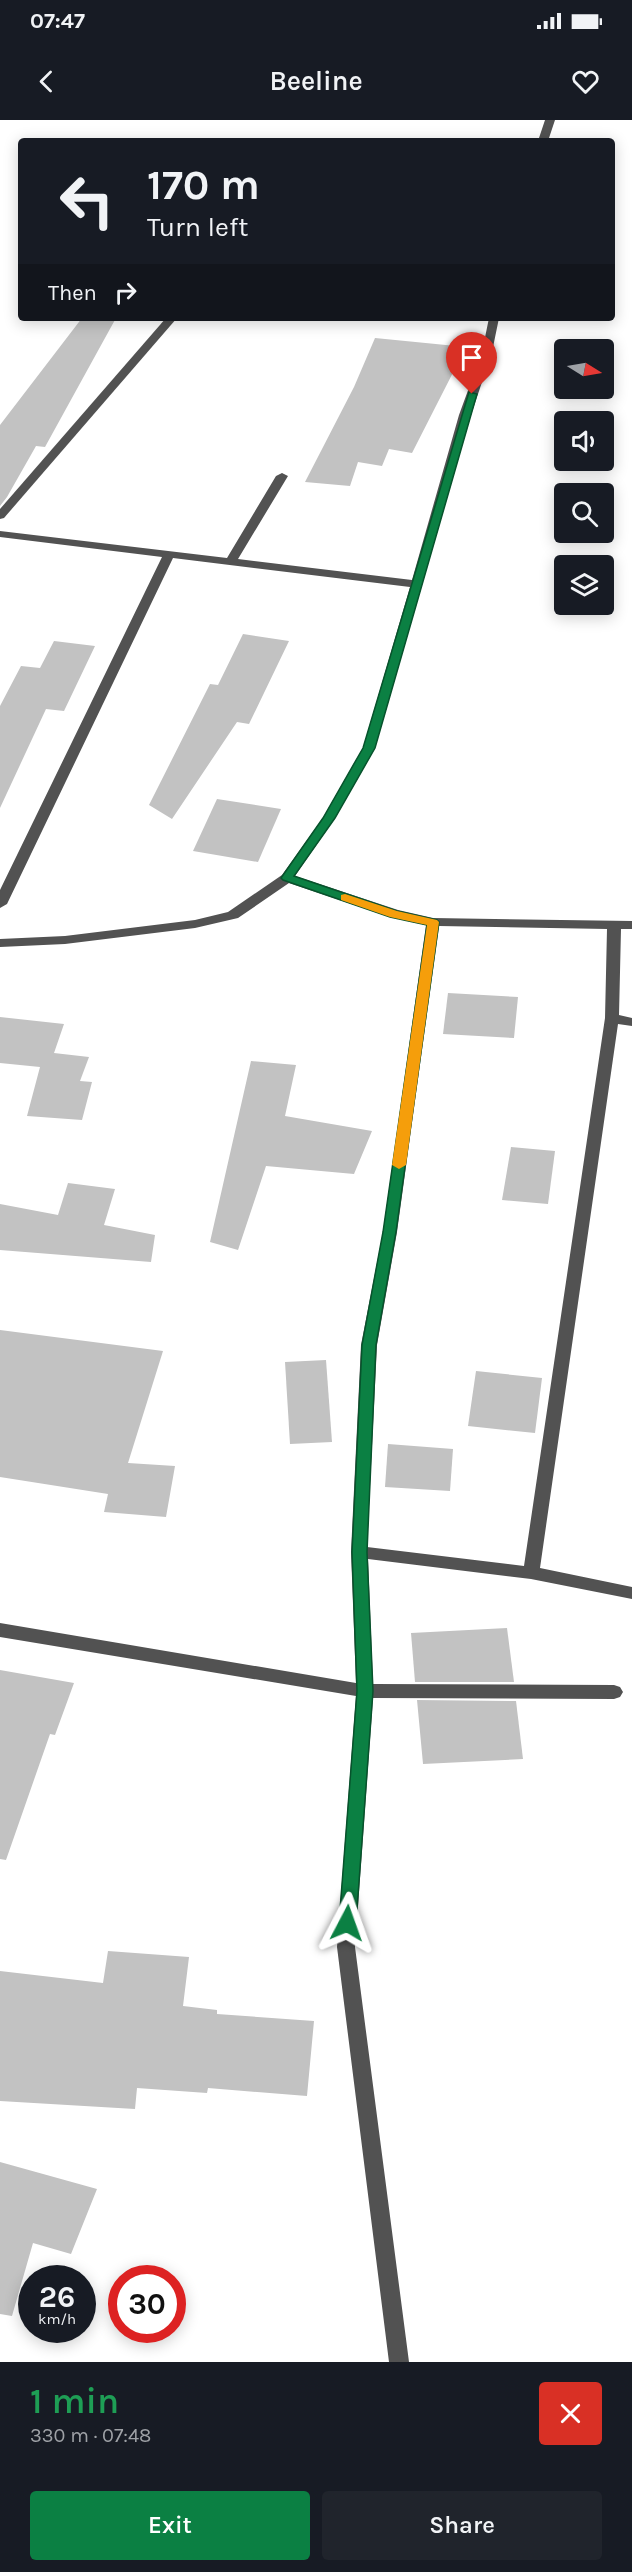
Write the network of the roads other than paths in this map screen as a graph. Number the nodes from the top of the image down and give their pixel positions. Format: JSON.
{"nodes":[{"id":1,"x":550,"y":120,"type":"edge"},
{"id":2,"x":544,"y":138,"type":"edge"},
{"id":3,"x":169,"y":321,"type":"edge"},
{"id":4,"x":493,"y":321,"type":"edge"},
{"id":5,"x":282,"y":476,"type":"dead end"},
{"id":6,"x":0,"y":516,"type":"edge"},
{"id":7,"x":0,"y":534,"type":"edge"},
{"id":8,"x":170,"y":554,"type":"junction"},
{"id":9,"x":231,"y":561,"type":"junction"},
{"id":10,"x":416,"y":584,"type":"junction"},
{"id":11,"x":287,"y":878,"type":"junction"},
{"id":12,"x":0,"y":904,"type":"edge"},
{"id":13,"x":433,"y":922,"type":"junction"},
{"id":14,"x":632,"y":925,"type":"edge"},
{"id":15,"x":614,"y":926,"type":"junction"},
{"id":16,"x":0,"y":943,"type":"edge"},
{"id":17,"x":612,"y":1018,"type":"junction"},
{"id":18,"x":632,"y":1022,"type":"edge"},
{"id":19,"x":359,"y":1552,"type":"junction"},
{"id":20,"x":531,"y":1573,"type":"junction"},
{"id":21,"x":632,"y":1593,"type":"edge"},
{"id":22,"x":0,"y":1630,"type":"edge"},
{"id":23,"x":365,"y":1691,"type":"junction"},
{"id":24,"x":614,"y":1692,"type":"dead end"},
{"id":25,"x":399,"y":2362,"type":"edge"}],
"edges":[{"from":1,"to":2,"type":"street"},
{"from":3,"to":6,"type":"street"},
{"from":4,"to":10,"type":"street"},
{"from":5,"to":9,"type":"street"},
{"from":7,"to":8,"type":"street"},
{"from":8,"to":9,"type":"street"},
{"from":8,"to":12,"type":"street"},
{"from":9,"to":10,"type":"street"},
{"from":10,"to":11,"type":"street"},
{"from":11,"to":13,"type":"street"},
{"from":11,"to":16,"type":"street"},
{"from":13,"to":15,"type":"street"},
{"from":13,"to":19,"type":"street"},
{"from":14,"to":15,"type":"street"},
{"from":15,"to":17,"type":"street"},
{"from":17,"to":18,"type":"street"},
{"from":17,"to":20,"type":"street"},
{"from":19,"to":20,"type":"street"},
{"from":19,"to":23,"type":"street"},
{"from":20,"to":21,"type":"street"},
{"from":22,"to":23,"type":"street"},
{"from":23,"to":24,"type":"street"},
{"from":23,"to":25,"type":"street"}]}
